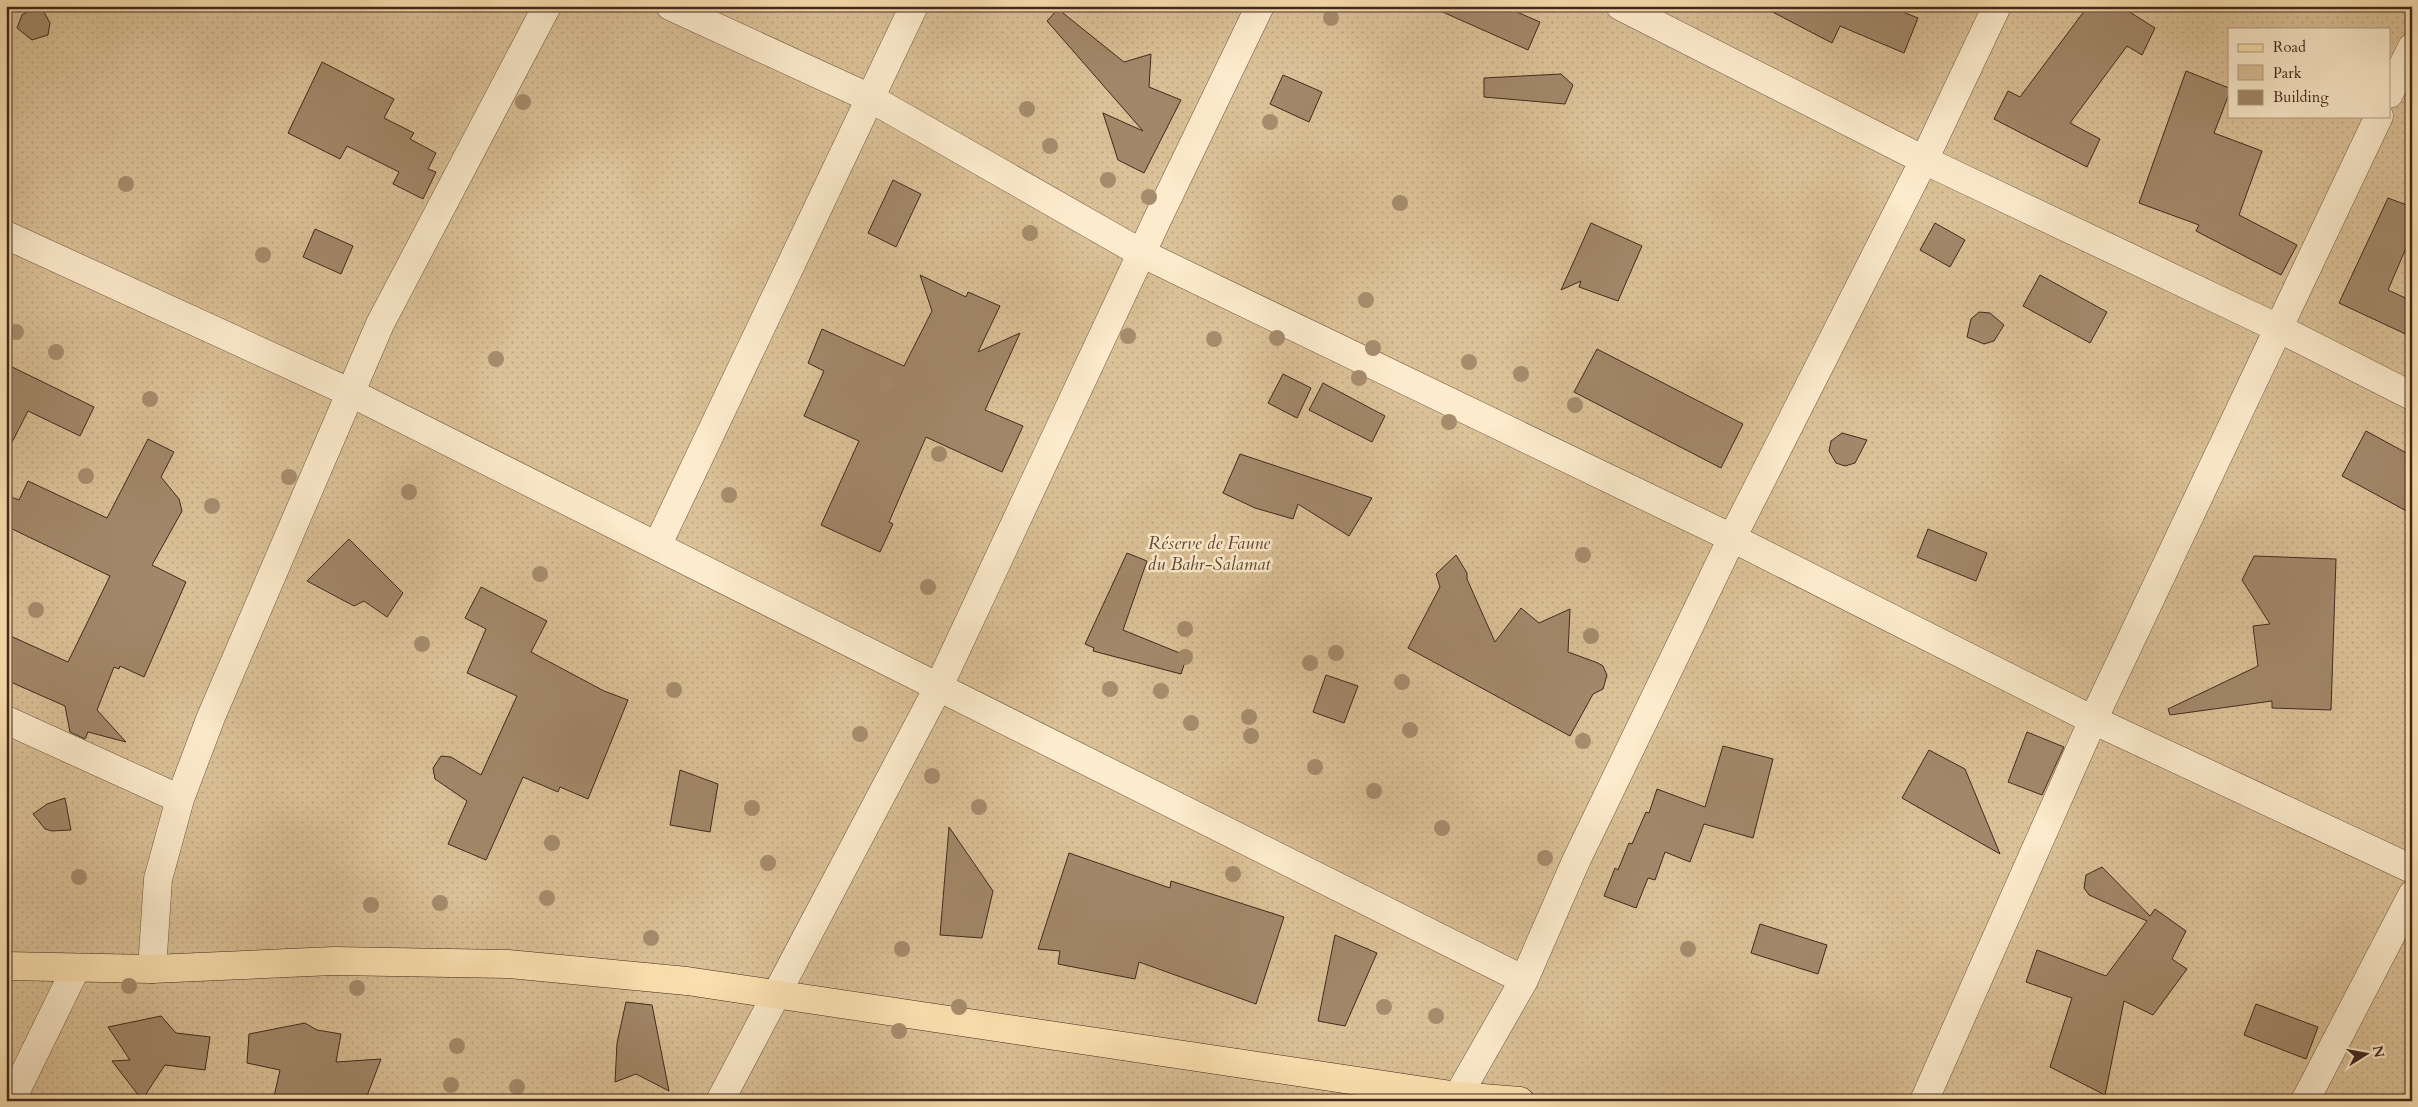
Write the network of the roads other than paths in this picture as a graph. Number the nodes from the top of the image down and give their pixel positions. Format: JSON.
{"nodes":[{"id":1,"x":547,"y":6,"type":"edge"},
{"id":2,"x":670,"y":6,"type":"edge"},
{"id":3,"x":914,"y":6,"type":"edge"},
{"id":4,"x":1260,"y":6,"type":"edge"},
{"id":5,"x":1620,"y":6,"type":"edge"},
{"id":6,"x":1997,"y":6,"type":"edge"},
{"id":7,"x":2412,"y":47,"type":"edge"},
{"id":8,"x":2390,"y":92,"type":"edge"},
{"id":9,"x":870,"y":98,"type":"junction"},
{"id":10,"x":2378,"y":118,"type":"edge"},
{"id":11,"x":1924,"y":160,"type":"junction"},
{"id":12,"x":6,"y":235,"type":"edge"},
{"id":13,"x":1141,"y":253,"type":"junction"},
{"id":14,"x":2278,"y":328,"type":"junction"},
{"id":15,"x":351,"y":393,"type":"junction"},
{"id":16,"x":2412,"y":396,"type":"edge"},
{"id":17,"x":1732,"y":538,"type":"junction"},
{"id":18,"x":657,"y":546,"type":"junction"},
{"id":19,"x":939,"y":686,"type":"junction"},
{"id":20,"x":6,"y":720,"type":"edge"},
{"id":21,"x":2092,"y":720,"type":"junction"},
{"id":22,"x":180,"y":799,"type":"junction"},
{"id":23,"x":2412,"y":869,"type":"edge"},
{"id":24,"x":2412,"y":895,"type":"edge"},
{"id":25,"x":6,"y":966,"type":"edge"},
{"id":26,"x":76,"y":968,"type":"junction"},
{"id":27,"x":152,"y":969,"type":"junction"},
{"id":28,"x":1524,"y":980,"type":"junction"},
{"id":29,"x":774,"y":995,"type":"junction"},
{"id":30,"x":1456,"y":1098,"type":"edge"},
{"id":31,"x":11,"y":1101,"type":"edge"},
{"id":32,"x":720,"y":1101,"type":"edge"},
{"id":33,"x":1520,"y":1101,"type":"edge"},
{"id":34,"x":1924,"y":1101,"type":"edge"},
{"id":35,"x":2305,"y":1101,"type":"edge"}],
"edges":[{"from":1,"to":15,"type":"street"},
{"from":2,"to":9,"type":"street"},
{"from":3,"to":9,"type":"street"},
{"from":4,"to":13,"type":"street"},
{"from":5,"to":11,"type":"street"},
{"from":6,"to":11,"type":"street"},
{"from":7,"to":8,"type":"street"},
{"from":9,"to":13,"type":"street"},
{"from":9,"to":18,"type":"street"},
{"from":10,"to":14,"type":"street"},
{"from":11,"to":14,"type":"street"},
{"from":11,"to":17,"type":"street"},
{"from":12,"to":15,"type":"street"},
{"from":13,"to":17,"type":"street"},
{"from":13,"to":19,"type":"street"},
{"from":14,"to":16,"type":"street"},
{"from":14,"to":21,"type":"street"},
{"from":15,"to":18,"type":"street"},
{"from":15,"to":22,"type":"street"},
{"from":17,"to":21,"type":"street"},
{"from":17,"to":28,"type":"street"},
{"from":18,"to":19,"type":"street"},
{"from":19,"to":28,"type":"street"},
{"from":19,"to":29,"type":"street"},
{"from":20,"to":22,"type":"street"},
{"from":21,"to":23,"type":"street"},
{"from":21,"to":34,"type":"street"},
{"from":22,"to":27,"type":"street"},
{"from":24,"to":35,"type":"street"},
{"from":25,"to":26,"type":"main road"},
{"from":26,"to":27,"type":"main road"},
{"from":26,"to":31,"type":"street"},
{"from":27,"to":29,"type":"main road"},
{"from":28,"to":30,"type":"street"},
{"from":29,"to":30,"type":"main road"},
{"from":29,"to":32,"type":"street"},
{"from":30,"to":33,"type":"main road"}]}
